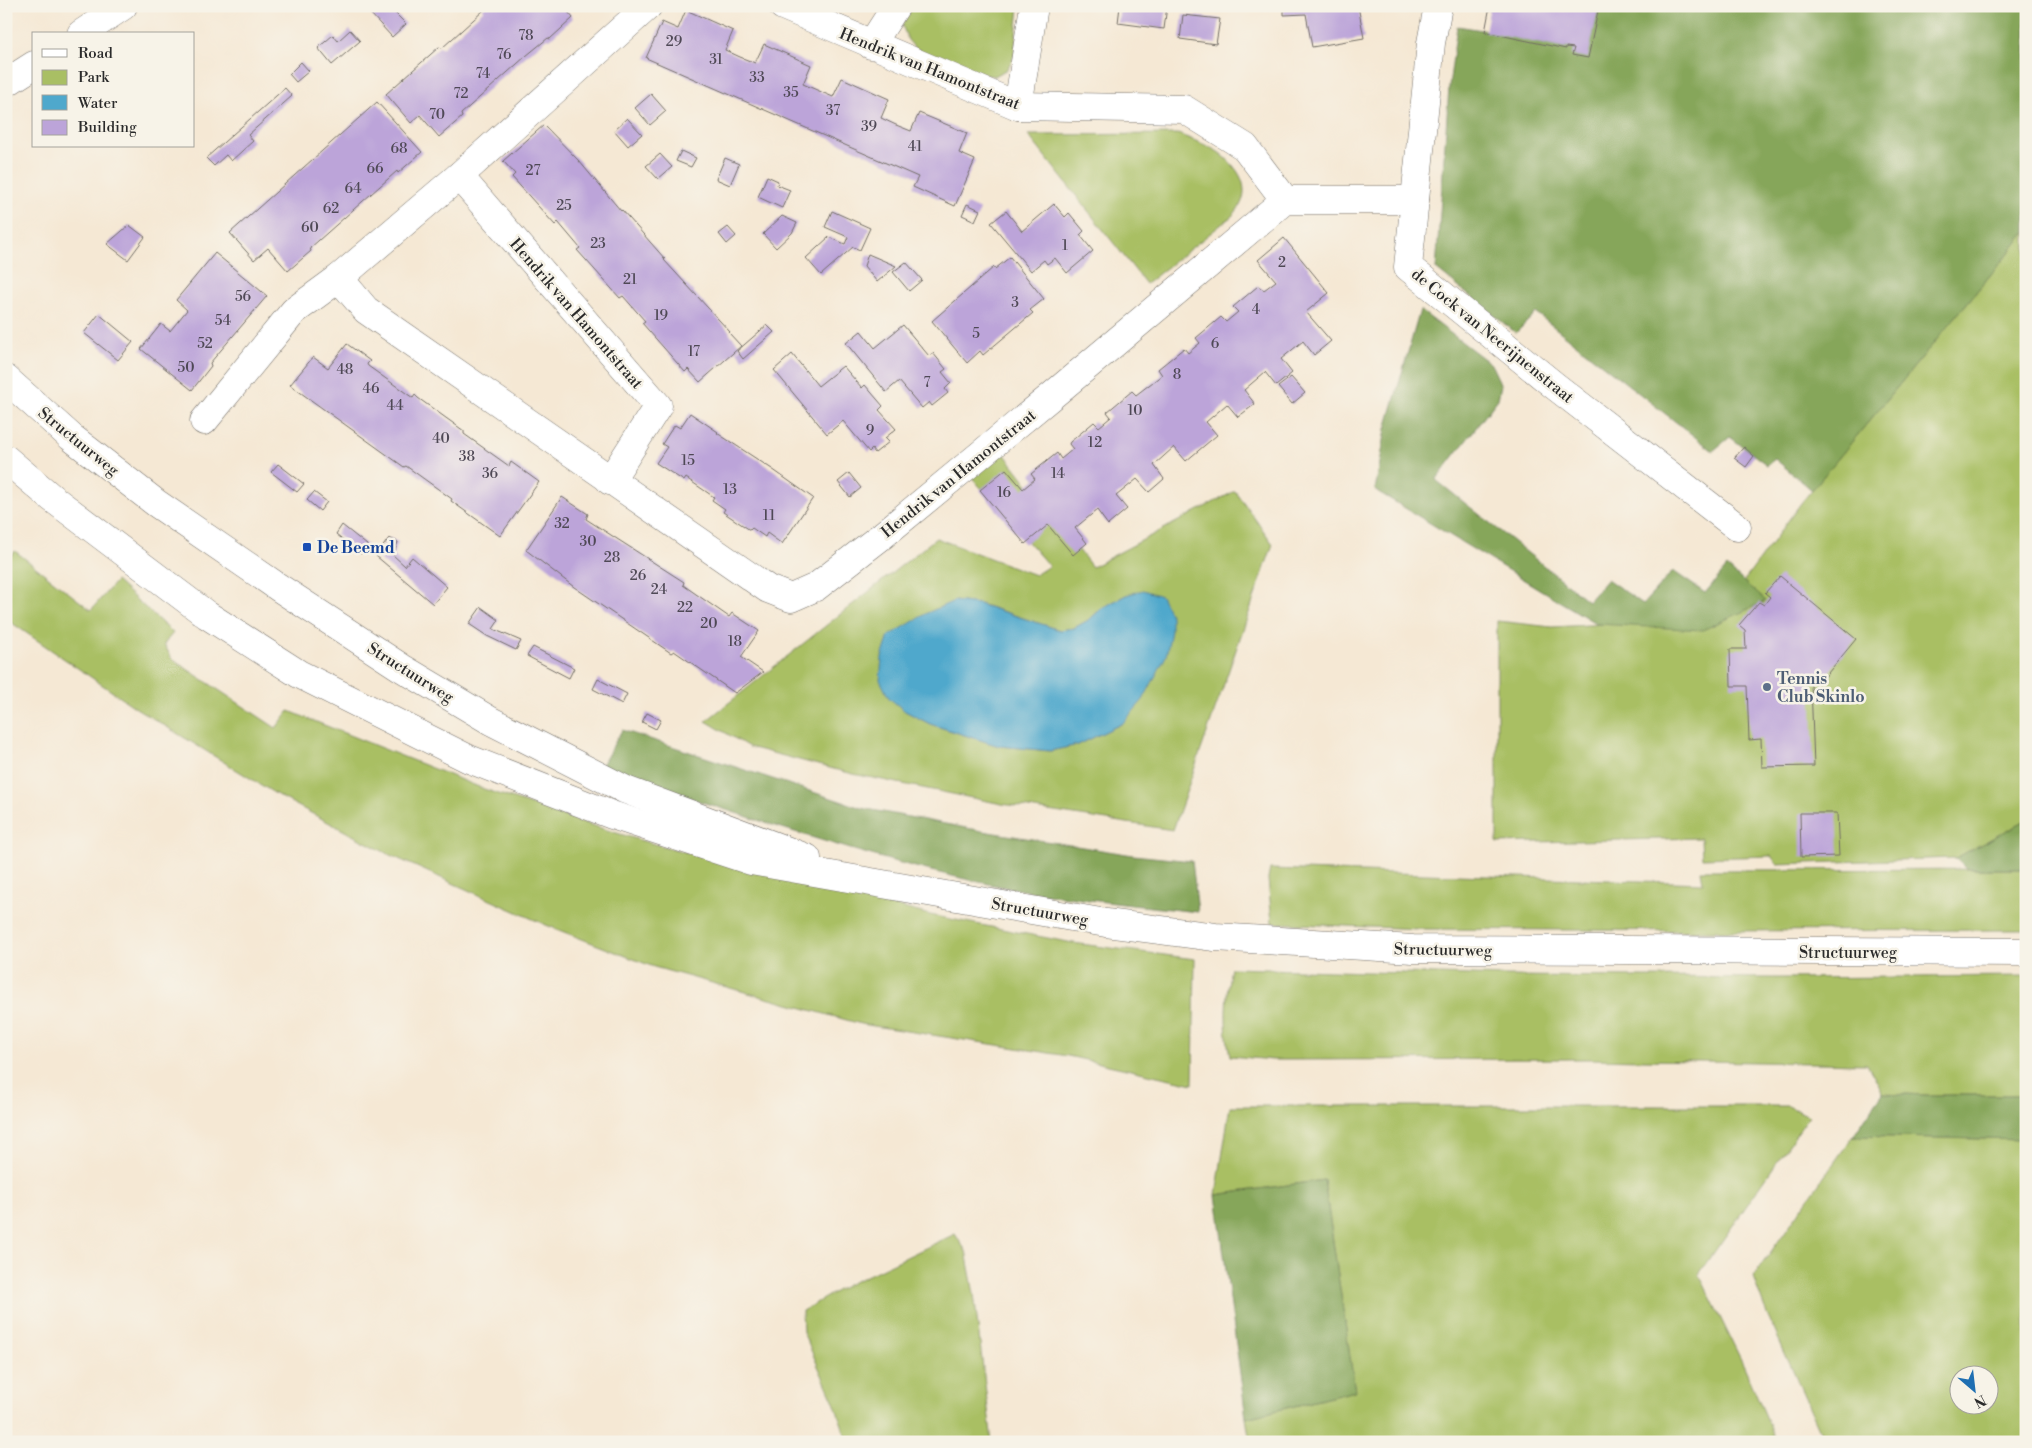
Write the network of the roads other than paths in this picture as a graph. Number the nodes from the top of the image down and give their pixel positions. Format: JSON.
{"nodes":[{"id":1,"x":123,"y":6,"type":"edge"},
{"id":2,"x":648,"y":6,"type":"edge"},
{"id":3,"x":783,"y":6,"type":"edge"},
{"id":4,"x":896,"y":6,"type":"edge"},
{"id":5,"x":1034,"y":6,"type":"edge"},
{"id":6,"x":1438,"y":6,"type":"edge"},
{"id":7,"x":84,"y":32,"type":"edge"},
{"id":8,"x":872,"y":45,"type":"junction"},
{"id":9,"x":32,"y":66,"type":"edge"},
{"id":10,"x":6,"y":83,"type":"edge"},
{"id":11,"x":1018,"y":106,"type":"junction"},
{"id":12,"x":459,"y":176,"type":"junction"},
{"id":13,"x":1285,"y":200,"type":"junction"},
{"id":14,"x":1415,"y":200,"type":"junction"},
{"id":15,"x":339,"y":278,"type":"junction"},
{"id":16,"x":6,"y":379,"type":"edge"},
{"id":17,"x":204,"y":421,"type":"dead end"},
{"id":18,"x":6,"y":459,"type":"edge"},
{"id":19,"x":610,"y":481,"type":"junction"},
{"id":20,"x":1737,"y":527,"type":"dead end"},
{"id":21,"x":865,"y":880,"type":"junction"},
{"id":22,"x":2026,"y":952,"type":"edge"}],
"edges":[{"from":1,"to":7,"type":"street"},
{"from":2,"to":12,"type":"street"},
{"from":3,"to":8,"type":"street","name":"Hendrik van Hamontstraat"},
{"from":4,"to":8,"type":"street"},
{"from":5,"to":11,"type":"street"},
{"from":6,"to":14,"type":"street","name":"de Cock van Neerijnenstraat"},
{"from":8,"to":11,"type":"street","name":"Hendrik van Hamontstraat"},
{"from":9,"to":10,"type":"street"},
{"from":11,"to":13,"type":"street","name":"Hendrik van Hamontstraat"},
{"from":12,"to":15,"type":"street"},
{"from":12,"to":19,"type":"street","name":"Hendrik van Hamontstraat"},
{"from":13,"to":14,"type":"street"},
{"from":13,"to":19,"type":"street","name":"Hendrik van Hamontstraat"},
{"from":14,"to":20,"type":"street","name":"de Cock van Neerijnenstraat"},
{"from":15,"to":17,"type":"street"},
{"from":15,"to":19,"type":"street","name":"Hendrik van Hamontstraat"},
{"from":16,"to":21,"type":"street","name":"Structuurweg"},
{"from":18,"to":21,"type":"street","name":"Structuurweg"},
{"from":21,"to":22,"type":"street","name":"Structuurweg"}]}
